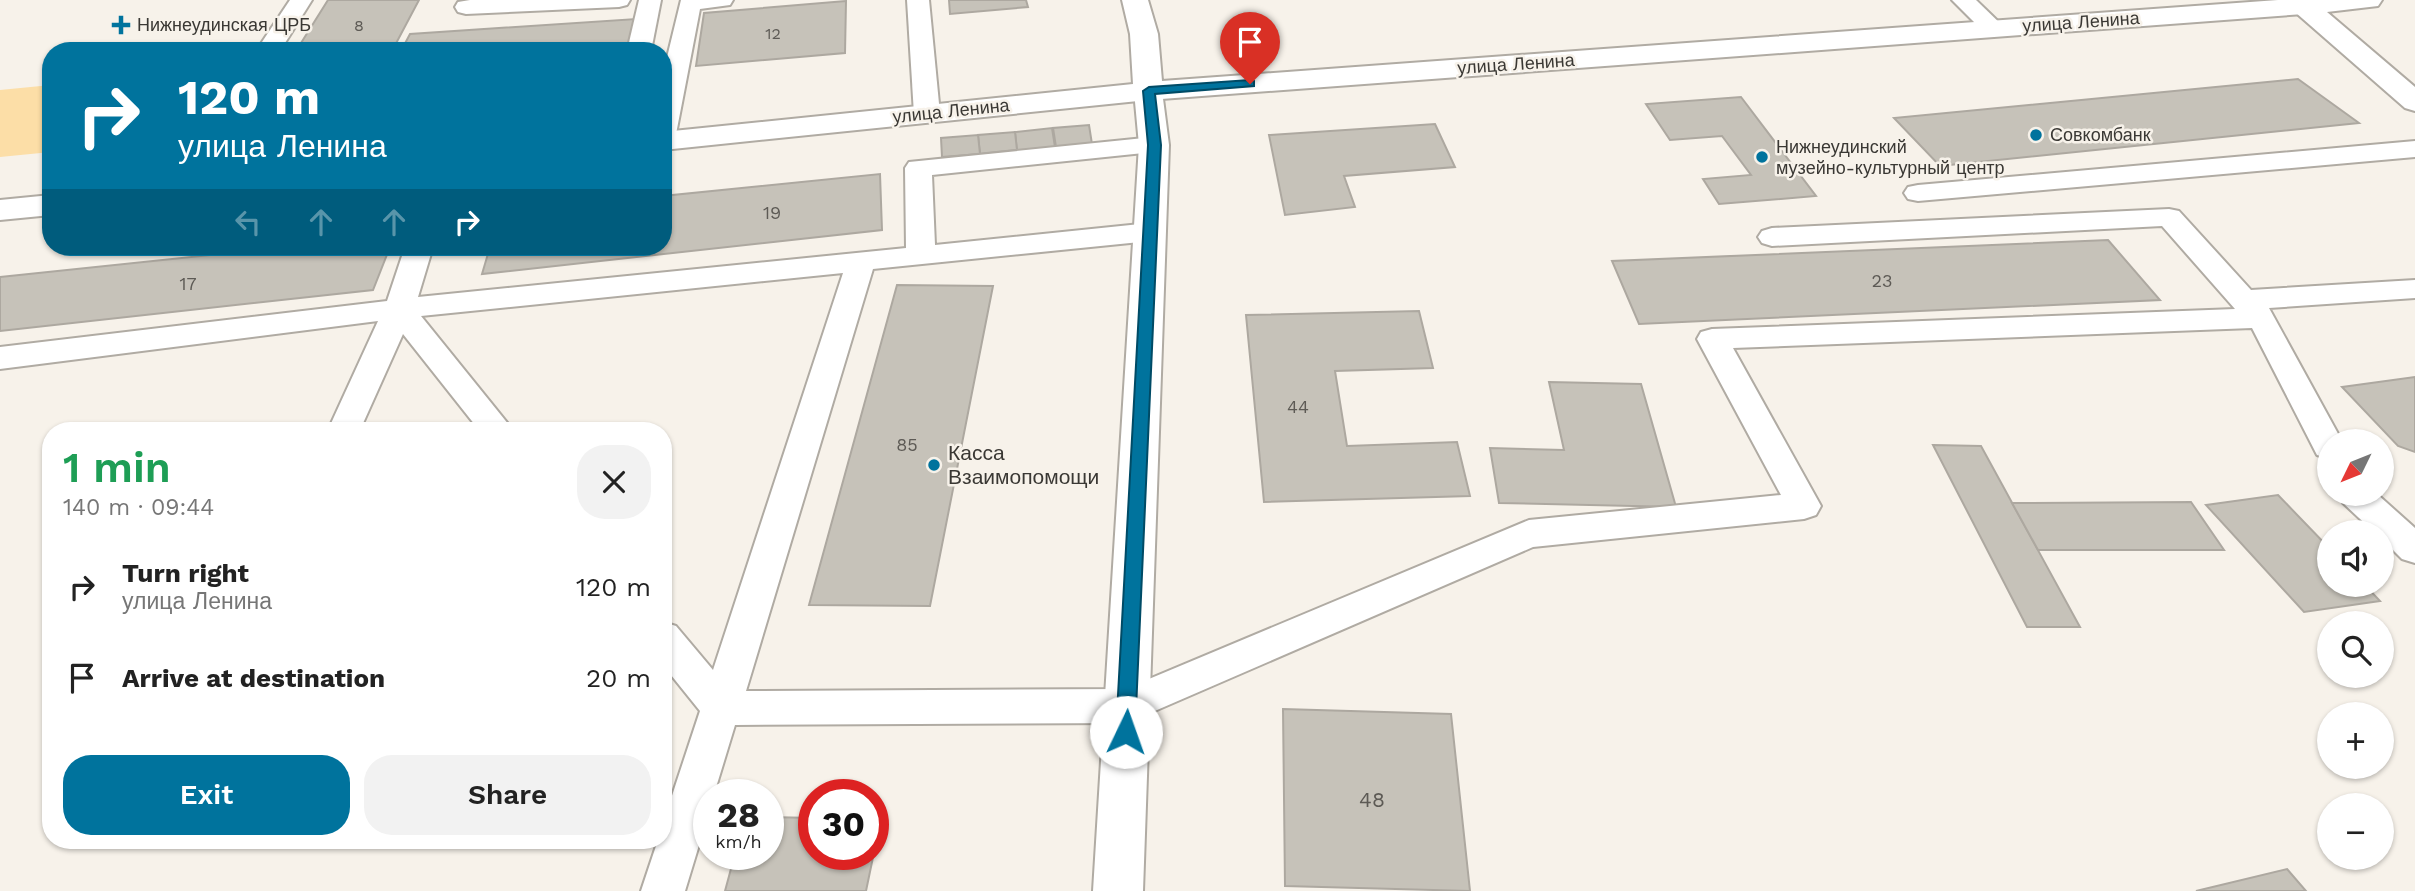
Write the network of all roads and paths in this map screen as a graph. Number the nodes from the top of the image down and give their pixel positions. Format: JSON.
{"nodes":[{"id":1,"x":301,"y":0,"type":"edge"},
{"id":2,"x":619,"y":0,"type":"edge"},
{"id":3,"x":650,"y":0,"type":"edge"},
{"id":4,"x":722,"y":0,"type":"edge"},
{"id":5,"x":918,"y":0,"type":"edge"},
{"id":6,"x":1135,"y":0,"type":"edge"},
{"id":7,"x":1963,"y":0,"type":"edge"},
{"id":8,"x":2369,"y":0,"type":"edge"},
{"id":9,"x":2302,"y":3,"type":"edge"},
{"id":10,"x":466,"y":7,"type":"dead end"},
{"id":11,"x":1994,"y":29,"type":"junction"},
{"id":12,"x":274,"y":42,"type":"edge"},
{"id":13,"x":641,"y":42,"type":"edge"},
{"id":14,"x":672,"y":90,"type":"edge"},
{"id":15,"x":1149,"y":91,"type":"junction"},
{"id":16,"x":2415,"y":102,"type":"edge"},
{"id":17,"x":928,"y":114,"type":"junction"},
{"id":18,"x":672,"y":140,"type":"edge"},
{"id":19,"x":1154,"y":145,"type":"junction"},
{"id":20,"x":2415,"y":149,"type":"edge"},
{"id":21,"x":1918,"y":193,"type":"dead end"},
{"id":22,"x":42,"y":206,"type":"edge"},
{"id":23,"x":0,"y":210,"type":"edge"},
{"id":24,"x":1150,"y":232,"type":"junction"},
{"id":25,"x":1772,"y":237,"type":"dead end"},
{"id":26,"x":416,"y":256,"type":"edge"},
{"id":27,"x":921,"y":256,"type":"junction"},
{"id":28,"x":861,"y":262,"type":"junction"},
{"id":29,"x":2415,"y":289,"type":"edge"},
{"id":30,"x":399,"y":309,"type":"junction"},
{"id":31,"x":2253,"y":309,"type":"junction"},
{"id":32,"x":0,"y":358,"type":"edge"},
{"id":33,"x":348,"y":422,"type":"edge"},
{"id":34,"x":491,"y":422,"type":"edge"},
{"id":35,"x":2319,"y":429,"type":"edge"},
{"id":36,"x":2368,"y":506,"type":"edge"},
{"id":37,"x":2415,"y":549,"type":"edge"},
{"id":38,"x":672,"y":648,"type":"edge"},
{"id":39,"x":1127,"y":706,"type":"junction"},
{"id":40,"x":721,"y":708,"type":"junction"},
{"id":41,"x":663,"y":891,"type":"edge"},
{"id":42,"x":1118,"y":891,"type":"edge"}],
"edges":[{"from":1,"to":12,"type":"lane"},
{"from":2,"to":10,"type":"lane"},
{"from":3,"to":13,"type":"lane"},
{"from":4,"to":14,"type":"lane"},
{"from":5,"to":17,"type":"lane"},
{"from":6,"to":15,"type":"street"},
{"from":7,"to":11,"type":"lane"},
{"from":8,"to":9,"type":"street","name":"улица Ленина"},
{"from":9,"to":11,"type":"street","name":"улица Ленина"},
{"from":9,"to":16,"type":"street"},
{"from":11,"to":15,"type":"street","name":"улица Ленина"},
{"from":15,"to":17,"type":"street","name":"улица Ленина"},
{"from":15,"to":19,"type":"street"},
{"from":17,"to":18,"type":"street","name":"улица Ленина"},
{"from":19,"to":24,"type":"street"},
{"from":19,"to":27,"type":"lane"},
{"from":20,"to":21,"type":"lane"},
{"from":22,"to":23,"type":"street"},
{"from":24,"to":27,"type":"lane"},
{"from":24,"to":39,"type":"street"},
{"from":25,"to":31,"type":"lane"},
{"from":26,"to":30,"type":"lane"},
{"from":27,"to":28,"type":"lane"},
{"from":28,"to":30,"type":"lane"},
{"from":28,"to":40,"type":"lane"},
{"from":29,"to":31,"type":"lane"},
{"from":30,"to":32,"type":"lane"},
{"from":30,"to":33,"type":"lane"},
{"from":30,"to":34,"type":"lane"},
{"from":31,"to":35,"type":"lane"},
{"from":31,"to":39,"type":"lane"},
{"from":36,"to":37,"type":"lane"},
{"from":38,"to":40,"type":"lane"},
{"from":39,"to":40,"type":"lane"},
{"from":39,"to":42,"type":"street"},
{"from":40,"to":41,"type":"lane"}]}
